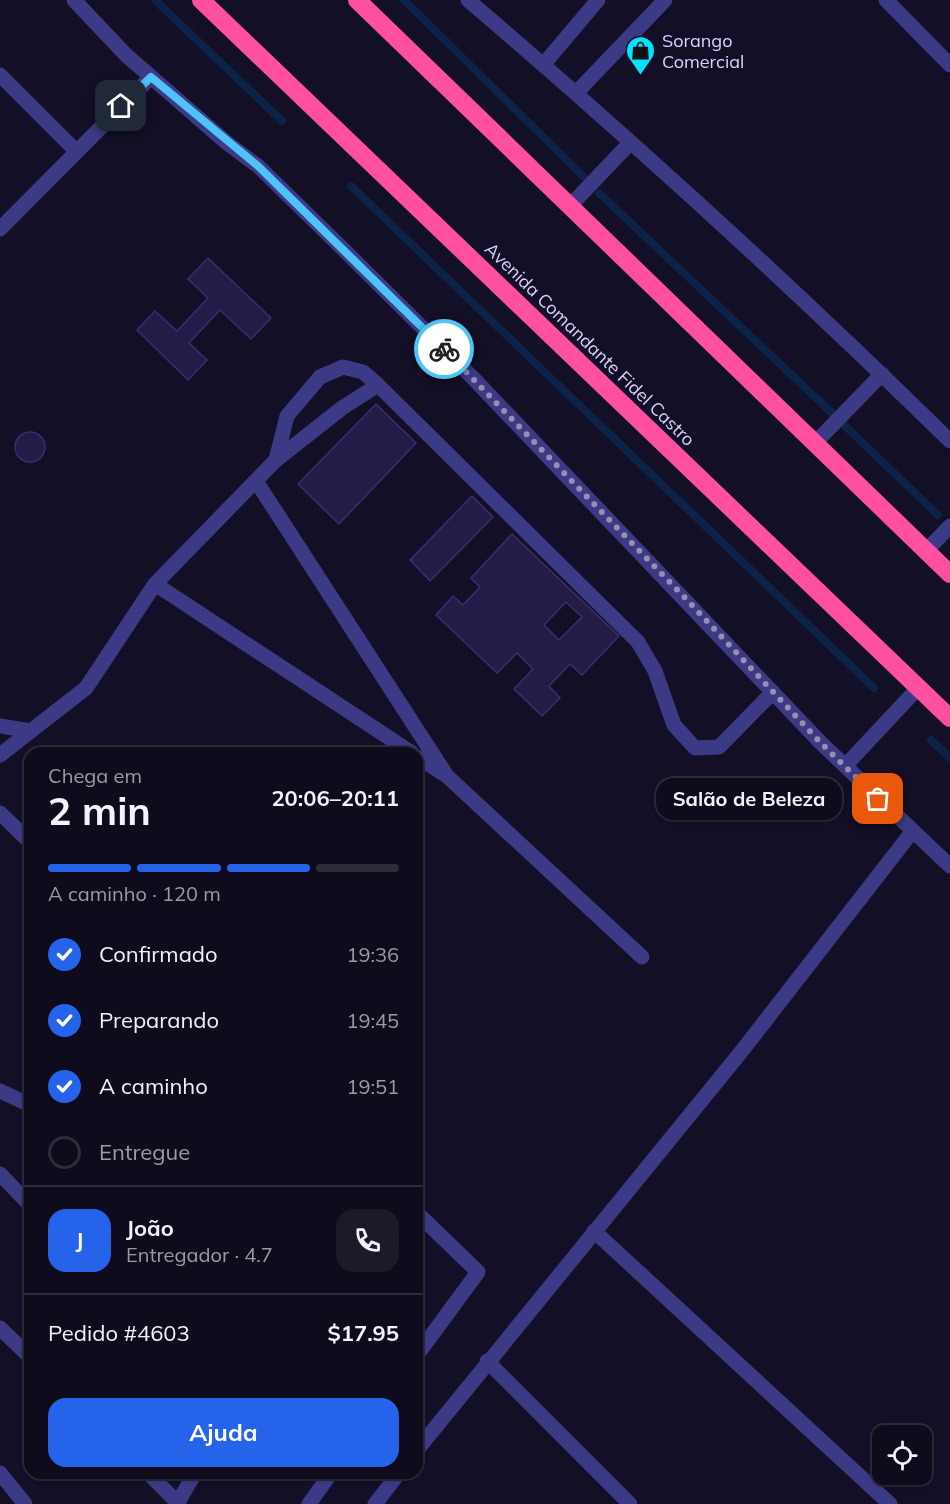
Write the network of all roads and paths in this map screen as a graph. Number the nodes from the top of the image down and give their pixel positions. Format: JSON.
{"nodes":[{"id":1,"x":74,"y":0,"type":"edge"},
{"id":2,"x":201,"y":0,"type":"edge"},
{"id":3,"x":468,"y":0,"type":"edge"},
{"id":4,"x":598,"y":0,"type":"edge"},
{"id":5,"x":665,"y":0,"type":"edge"},
{"id":6,"x":886,"y":0,"type":"edge"},
{"id":7,"x":367,"y":3,"type":"edge"},
{"id":8,"x":543,"y":65,"type":"junction"},
{"id":9,"x":950,"y":65,"type":"edge"},
{"id":10,"x":0,"y":75,"type":"edge"},
{"id":11,"x":151,"y":77,"type":"junction"},
{"id":12,"x":576,"y":93,"type":"junction"},
{"id":13,"x":630,"y":143,"type":"junction"},
{"id":14,"x":76,"y":151,"type":"junction"},
{"id":15,"x":570,"y":206,"type":"junction"},
{"id":16,"x":0,"y":229,"type":"edge"},
{"id":17,"x":882,"y":374,"type":"junction"},
{"id":18,"x":378,"y":385,"type":"junction"},
{"id":19,"x":950,"y":441,"type":"edge"},
{"id":20,"x":815,"y":443,"type":"junction"},
{"id":21,"x":276,"y":460,"type":"junction"},
{"id":22,"x":256,"y":481,"type":"junction"},
{"id":23,"x":950,"y":526,"type":"edge"},
{"id":24,"x":926,"y":551,"type":"junction"},
{"id":25,"x":950,"y":573,"type":"edge"},
{"id":26,"x":155,"y":584,"type":"junction"},
{"id":27,"x":918,"y":688,"type":"junction"},
{"id":28,"x":773,"y":692,"type":"junction"},
{"id":29,"x":950,"y":718,"type":"edge"},
{"id":30,"x":0,"y":726,"type":"edge"},
{"id":31,"x":31,"y":731,"type":"junction"},
{"id":32,"x":403,"y":747,"type":"edge"},
{"id":33,"x":0,"y":754,"type":"edge"},
{"id":34,"x":423,"y":760,"type":"edge"},
{"id":35,"x":845,"y":766,"type":"junction"},
{"id":36,"x":447,"y":776,"type":"junction"},
{"id":37,"x":0,"y":813,"type":"edge"},
{"id":38,"x":912,"y":832,"type":"junction"},
{"id":39,"x":24,"y":836,"type":"edge"},
{"id":40,"x":950,"y":866,"type":"edge"},
{"id":41,"x":642,"y":957,"type":"dead end"},
{"id":42,"x":0,"y":1091,"type":"edge"},
{"id":43,"x":24,"y":1102,"type":"edge"},
{"id":44,"x":0,"y":1174,"type":"edge"},
{"id":45,"x":24,"y":1199,"type":"edge"},
{"id":46,"x":423,"y":1220,"type":"edge"},
{"id":47,"x":594,"y":1231,"type":"junction"},
{"id":48,"x":0,"y":1328,"type":"edge"},
{"id":49,"x":423,"y":1347,"type":"edge"},
{"id":50,"x":24,"y":1351,"type":"edge"},
{"id":51,"x":487,"y":1361,"type":"junction"},
{"id":52,"x":423,"y":1442,"type":"edge"},
{"id":53,"x":0,"y":1473,"type":"edge"},
{"id":54,"x":154,"y":1479,"type":"edge"},
{"id":55,"x":192,"y":1479,"type":"edge"},
{"id":56,"x":327,"y":1479,"type":"edge"},
{"id":57,"x":394,"y":1479,"type":"edge"},
{"id":58,"x":26,"y":1504,"type":"edge"},
{"id":59,"x":178,"y":1504,"type":"edge"},
{"id":60,"x":309,"y":1504,"type":"edge"},
{"id":61,"x":375,"y":1504,"type":"edge"},
{"id":62,"x":630,"y":1504,"type":"edge"},
{"id":63,"x":890,"y":1504,"type":"edge"}],
"edges":[{"from":1,"to":11,"type":"street"},
{"from":2,"to":27,"type":"highway","name":"Avenida Comandante Fidel Castro"},
{"from":3,"to":8,"type":"street"},
{"from":4,"to":8,"type":"street"},
{"from":5,"to":12,"type":"street"},
{"from":6,"to":9,"type":"street"},
{"from":7,"to":15,"type":"highway"},
{"from":8,"to":12,"type":"street"},
{"from":10,"to":14,"type":"street"},
{"from":11,"to":14,"type":"street"},
{"from":11,"to":28,"type":"street"},
{"from":12,"to":13,"type":"street"},
{"from":13,"to":15,"type":"street"},
{"from":13,"to":17,"type":"street"},
{"from":14,"to":16,"type":"street"},
{"from":15,"to":20,"type":"highway"},
{"from":17,"to":19,"type":"street"},
{"from":17,"to":20,"type":"street"},
{"from":18,"to":21,"type":"street"},
{"from":18,"to":21,"type":"street"},
{"from":18,"to":28,"type":"street"},
{"from":20,"to":24,"type":"highway"},
{"from":21,"to":22,"type":"street"},
{"from":22,"to":26,"type":"street"},
{"from":22,"to":36,"type":"street"},
{"from":23,"to":24,"type":"street"},
{"from":24,"to":25,"type":"highway"},
{"from":26,"to":31,"type":"street"},
{"from":26,"to":32,"type":"street"},
{"from":27,"to":29,"type":"highway","name":"Avenida Comandante Fidel Castro"},
{"from":27,"to":35,"type":"street"},
{"from":28,"to":35,"type":"street"},
{"from":30,"to":31,"type":"street"},
{"from":31,"to":33,"type":"street"},
{"from":34,"to":36,"type":"street"},
{"from":35,"to":38,"type":"street"},
{"from":36,"to":41,"type":"street"},
{"from":37,"to":39,"type":"street"},
{"from":38,"to":40,"type":"street"},
{"from":38,"to":47,"type":"street"},
{"from":42,"to":43,"type":"street"},
{"from":44,"to":45,"type":"street"},
{"from":46,"to":49,"type":"street"},
{"from":47,"to":51,"type":"street"},
{"from":47,"to":63,"type":"street"},
{"from":48,"to":50,"type":"street"},
{"from":51,"to":52,"type":"street"},
{"from":51,"to":62,"type":"street"},
{"from":53,"to":58,"type":"street"},
{"from":54,"to":59,"type":"street"},
{"from":55,"to":59,"type":"street"},
{"from":56,"to":60,"type":"street"},
{"from":57,"to":61,"type":"street"}]}
